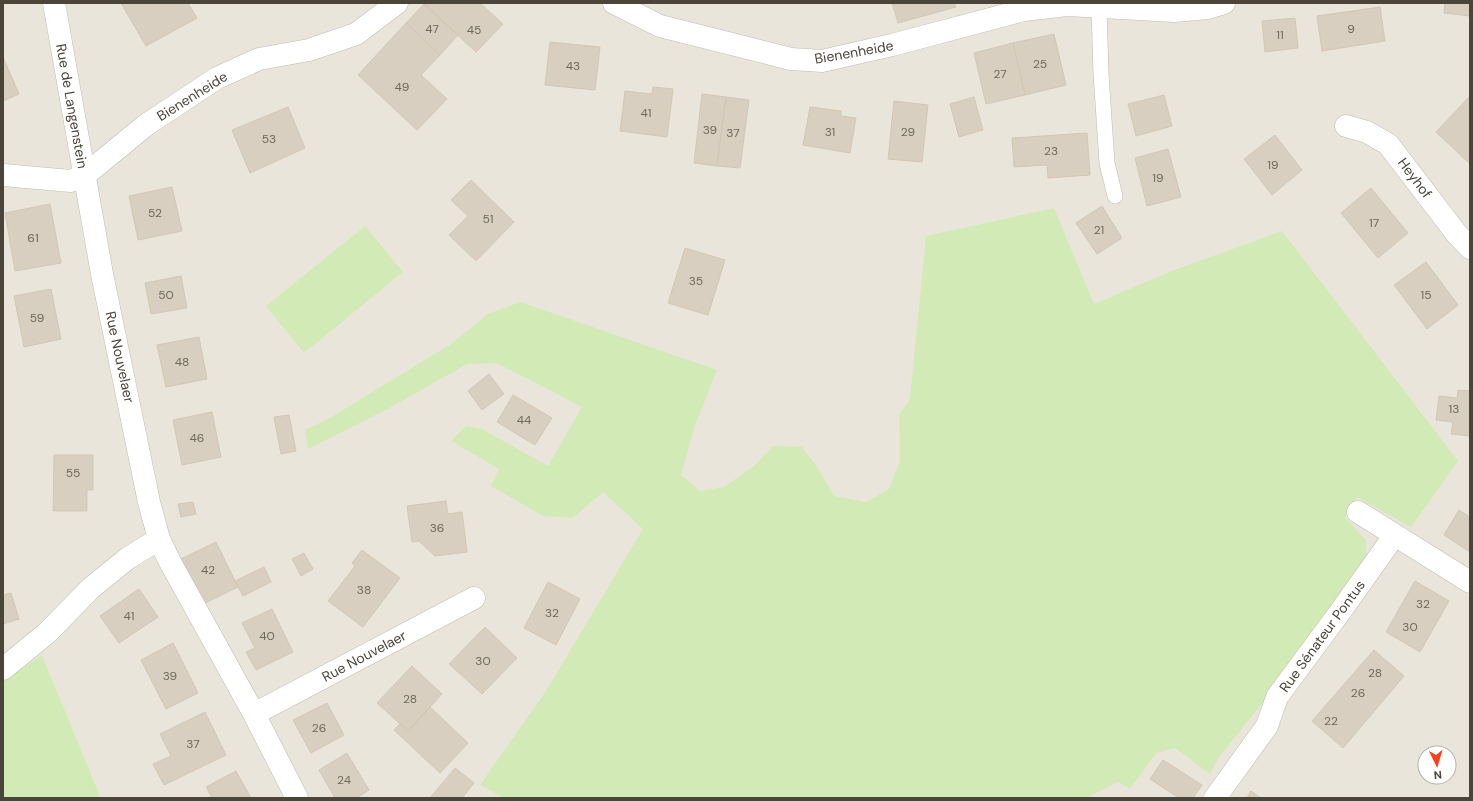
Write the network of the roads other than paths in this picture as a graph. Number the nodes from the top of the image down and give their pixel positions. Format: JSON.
{"nodes":[{"id":1,"x":54,"y":3,"type":"edge"},
{"id":2,"x":397,"y":3,"type":"edge"},
{"id":3,"x":614,"y":3,"type":"edge"},
{"id":4,"x":1224,"y":3,"type":"edge"},
{"id":5,"x":1099,"y":6,"type":"junction"},
{"id":6,"x":1346,"y":126,"type":"dead end"},
{"id":7,"x":3,"y":175,"type":"edge"},
{"id":8,"x":85,"y":175,"type":"junction"},
{"id":9,"x":1115,"y":196,"type":"dead end"},
{"id":10,"x":1470,"y":248,"type":"edge"},
{"id":11,"x":1358,"y":512,"type":"dead end"},
{"id":12,"x":1394,"y":536,"type":"junction"},
{"id":13,"x":159,"y":539,"type":"junction"},
{"id":14,"x":1470,"y":582,"type":"edge"},
{"id":15,"x":474,"y":598,"type":"dead end"},
{"id":16,"x":3,"y":669,"type":"edge"},
{"id":17,"x":254,"y":714,"type":"junction"},
{"id":18,"x":297,"y":798,"type":"edge"},
{"id":19,"x":1215,"y":798,"type":"edge"}],
"edges":[{"from":1,"to":8,"type":"street","name":"Rue de Langenstein"},
{"from":2,"to":8,"type":"street","name":"Bienenheide"},
{"from":3,"to":5,"type":"street","name":"Bienenheide"},
{"from":4,"to":5,"type":"street","name":"Bienenheide"},
{"from":5,"to":9,"type":"lane"},
{"from":6,"to":10,"type":"street","name":"Heyhof"},
{"from":7,"to":8,"type":"street","name":"Rue de Langenstein"},
{"from":8,"to":13,"type":"street","name":"Rue Nouvelaer"},
{"from":11,"to":12,"type":"street"},
{"from":12,"to":14,"type":"street"},
{"from":12,"to":19,"type":"street","name":"Rue Sénateur Pontus"},
{"from":13,"to":16,"type":"street"},
{"from":13,"to":17,"type":"street","name":"Rue Nouvelaer"},
{"from":15,"to":17,"type":"street","name":"Rue Nouvelaer"},
{"from":17,"to":18,"type":"street","name":"Rue Nouvelaer"}]}
